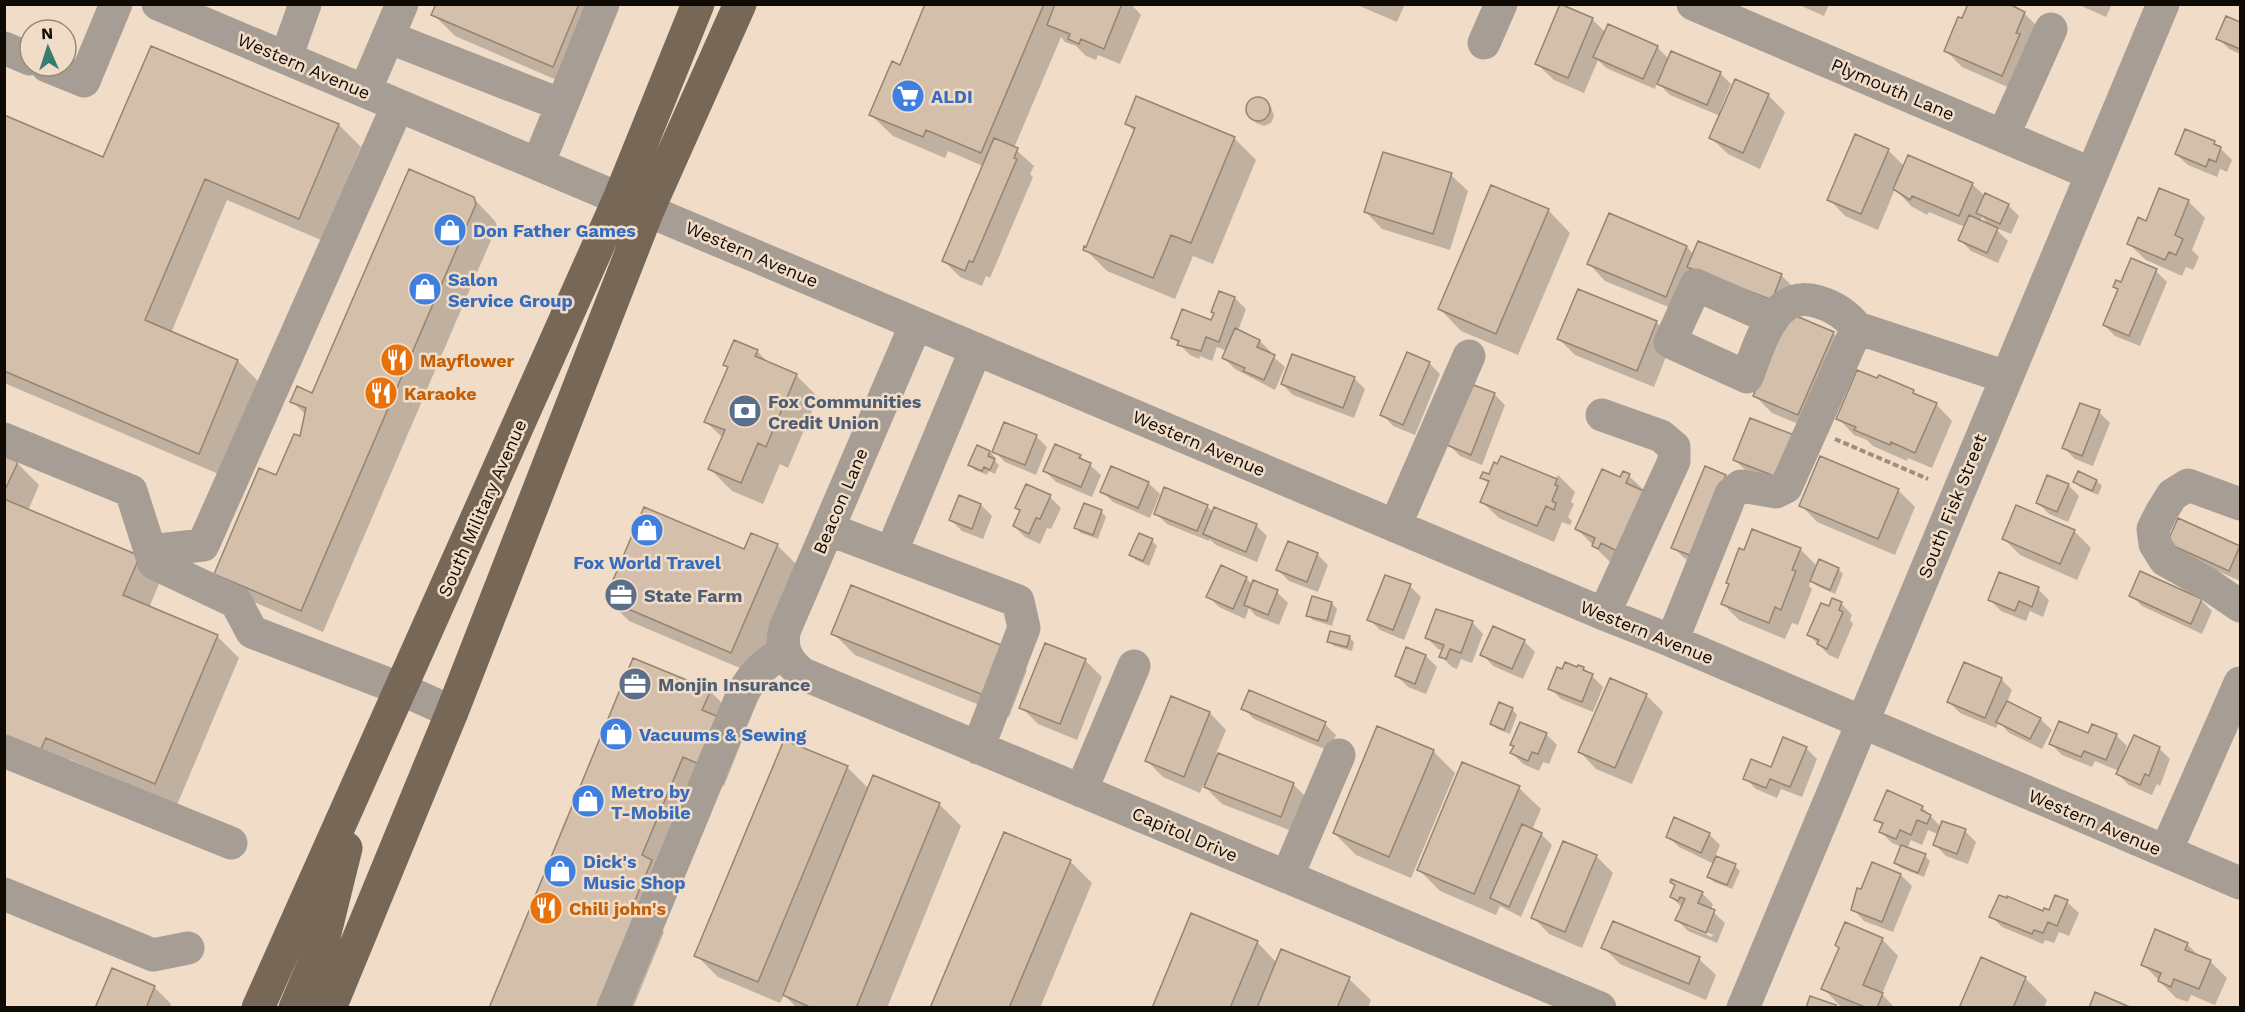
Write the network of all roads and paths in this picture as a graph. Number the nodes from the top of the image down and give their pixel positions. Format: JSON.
{"nodes":[{"id":1,"x":116,"y":4,"type":"edge"},
{"id":2,"x":158,"y":4,"type":"edge"},
{"id":3,"x":305,"y":4,"type":"edge"},
{"id":4,"x":402,"y":4,"type":"edge"},
{"id":5,"x":603,"y":4,"type":"edge"},
{"id":6,"x":698,"y":4,"type":"edge"},
{"id":7,"x":740,"y":4,"type":"edge"},
{"id":8,"x":1501,"y":4,"type":"edge"},
{"id":9,"x":1693,"y":4,"type":"edge"},
{"id":10,"x":2163,"y":4,"type":"edge"},
{"id":11,"x":2051,"y":29,"type":"dead end"},
{"id":12,"x":388,"y":36,"type":"junction"},
{"id":13,"x":1484,"y":43,"type":"dead end"},
{"id":14,"x":4,"y":48,"type":"edge"},
{"id":15,"x":18,"y":54,"type":"edge"},
{"id":16,"x":286,"y":58,"type":"junction"},
{"id":17,"x":77,"y":78,"type":"edge"},
{"id":18,"x":365,"y":91,"type":"junction"},
{"id":19,"x":398,"y":105,"type":"junction"},
{"id":20,"x":562,"y":105,"type":"junction"},
{"id":21,"x":2003,"y":136,"type":"junction"},
{"id":22,"x":538,"y":164,"type":"junction"},
{"id":23,"x":2092,"y":174,"type":"junction"},
{"id":24,"x":634,"y":205,"type":"junction"},
{"id":25,"x":1773,"y":319,"type":"dead end"},
{"id":26,"x":916,"y":324,"type":"junction"},
{"id":27,"x":1857,"y":328,"type":"junction"},
{"id":28,"x":975,"y":349,"type":"junction"},
{"id":29,"x":1469,"y":356,"type":"dead end"},
{"id":30,"x":2006,"y":377,"type":"junction"},
{"id":31,"x":1602,"y":415,"type":"dead end"},
{"id":32,"x":1812,"y":429,"type":"junction"},
{"id":33,"x":4,"y":439,"type":"edge"},
{"id":34,"x":1928,"y":479,"type":"dead end"},
{"id":35,"x":2241,"y":504,"type":"edge"},
{"id":36,"x":1395,"y":526,"type":"junction"},
{"id":37,"x":828,"y":529,"type":"junction"},
{"id":38,"x":150,"y":551,"type":"junction"},
{"id":39,"x":891,"y":553,"type":"junction"},
{"id":40,"x":2241,"y":606,"type":"edge"},
{"id":41,"x":1604,"y":614,"type":"junction"},
{"id":42,"x":1672,"y":641,"type":"junction"},
{"id":43,"x":784,"y":649,"type":"junction"},
{"id":44,"x":1134,"y":666,"type":"dead end"},
{"id":45,"x":2241,"y":683,"type":"edge"},
{"id":46,"x":401,"y":689,"type":"junction"},
{"id":47,"x":452,"y":712,"type":"junction"},
{"id":48,"x":1862,"y":723,"type":"junction"},
{"id":49,"x":978,"y":748,"type":"junction"},
{"id":50,"x":4,"y":751,"type":"edge"},
{"id":51,"x":1339,"y":755,"type":"dead end"},
{"id":52,"x":368,"y":762,"type":"junction"},
{"id":53,"x":1081,"y":791,"type":"junction"},
{"id":54,"x":231,"y":843,"type":"dead end"},
{"id":55,"x":2166,"y":852,"type":"junction"},
{"id":56,"x":1287,"y":877,"type":"junction"},
{"id":57,"x":2241,"y":883,"type":"edge"},
{"id":58,"x":4,"y":894,"type":"edge"},
{"id":59,"x":188,"y":948,"type":"dead end"},
{"id":60,"x":258,"y":1008,"type":"edge"},
{"id":61,"x":295,"y":1008,"type":"edge"},
{"id":62,"x":330,"y":1008,"type":"edge"},
{"id":63,"x":613,"y":1008,"type":"edge"},
{"id":64,"x":1600,"y":1008,"type":"edge"},
{"id":65,"x":1743,"y":1008,"type":"edge"}],
"edges":[{"from":1,"to":17,"type":"street"},
{"from":2,"to":16,"type":"street","name":"Western Avenue"},
{"from":3,"to":16,"type":"street"},
{"from":4,"to":12,"type":"street"},
{"from":5,"to":20,"type":"street"},
{"from":6,"to":24,"type":"main road","name":"South Military Avenue"},
{"from":7,"to":24,"type":"main road","name":"South Military Avenue"},
{"from":8,"to":13,"type":"street"},
{"from":9,"to":21,"type":"street","name":"Plymouth Lane"},
{"from":10,"to":23,"type":"street","name":"South Fisk Street"},
{"from":11,"to":21,"type":"street"},
{"from":12,"to":18,"type":"street"},
{"from":12,"to":20,"type":"street"},
{"from":14,"to":15,"type":"street"},
{"from":16,"to":18,"type":"street","name":"Western Avenue"},
{"from":18,"to":19,"type":"street","name":"Western Avenue"},
{"from":19,"to":22,"type":"street","name":"Western Avenue"},
{"from":19,"to":38,"type":"street"},
{"from":20,"to":22,"type":"street"},
{"from":21,"to":23,"type":"street","name":"Plymouth Lane"},
{"from":22,"to":24,"type":"street","name":"Western Avenue"},
{"from":23,"to":30,"type":"street","name":"South Fisk Street"},
{"from":24,"to":26,"type":"street","name":"Western Avenue"},
{"from":24,"to":46,"type":"main road","name":"South Military Avenue"},
{"from":24,"to":47,"type":"main road","name":"South Military Avenue"},
{"from":25,"to":27,"type":"street"},
{"from":26,"to":28,"type":"street","name":"Western Avenue"},
{"from":26,"to":37,"type":"street","name":"Beacon Lane"},
{"from":27,"to":30,"type":"street"},
{"from":27,"to":32,"type":"street"},
{"from":28,"to":36,"type":"street","name":"Western Avenue"},
{"from":28,"to":39,"type":"street"},
{"from":29,"to":36,"type":"street"},
{"from":30,"to":48,"type":"street","name":"South Fisk Street"},
{"from":31,"to":41,"type":"street"},
{"from":32,"to":34,"type":"path"},
{"from":32,"to":42,"type":"street"},
{"from":33,"to":38,"type":"street"},
{"from":35,"to":40,"type":"street"},
{"from":36,"to":41,"type":"street","name":"Western Avenue"},
{"from":37,"to":39,"type":"street"},
{"from":37,"to":43,"type":"street","name":"Beacon Lane"},
{"from":38,"to":46,"type":"street"},
{"from":39,"to":49,"type":"street"},
{"from":41,"to":42,"type":"street","name":"Western Avenue"},
{"from":42,"to":48,"type":"street","name":"Western Avenue"},
{"from":43,"to":49,"type":"street","name":"Capitol Drive"},
{"from":43,"to":63,"type":"street"},
{"from":44,"to":53,"type":"street"},
{"from":45,"to":55,"type":"street"},
{"from":46,"to":47,"type":"street"},
{"from":46,"to":52,"type":"main road","name":"South Military Avenue"},
{"from":47,"to":62,"type":"main road","name":"South Military Avenue"},
{"from":48,"to":55,"type":"street","name":"Western Avenue"},
{"from":48,"to":65,"type":"street","name":"South Fisk Street"},
{"from":49,"to":53,"type":"street","name":"Capitol Drive"},
{"from":50,"to":54,"type":"street"},
{"from":51,"to":56,"type":"street"},
{"from":52,"to":60,"type":"main road","name":"South Military Avenue"},
{"from":52,"to":61,"type":"main road"},
{"from":53,"to":56,"type":"street","name":"Capitol Drive"},
{"from":55,"to":57,"type":"street","name":"Western Avenue"},
{"from":56,"to":64,"type":"street","name":"Capitol Drive"},
{"from":58,"to":59,"type":"street"}]}
